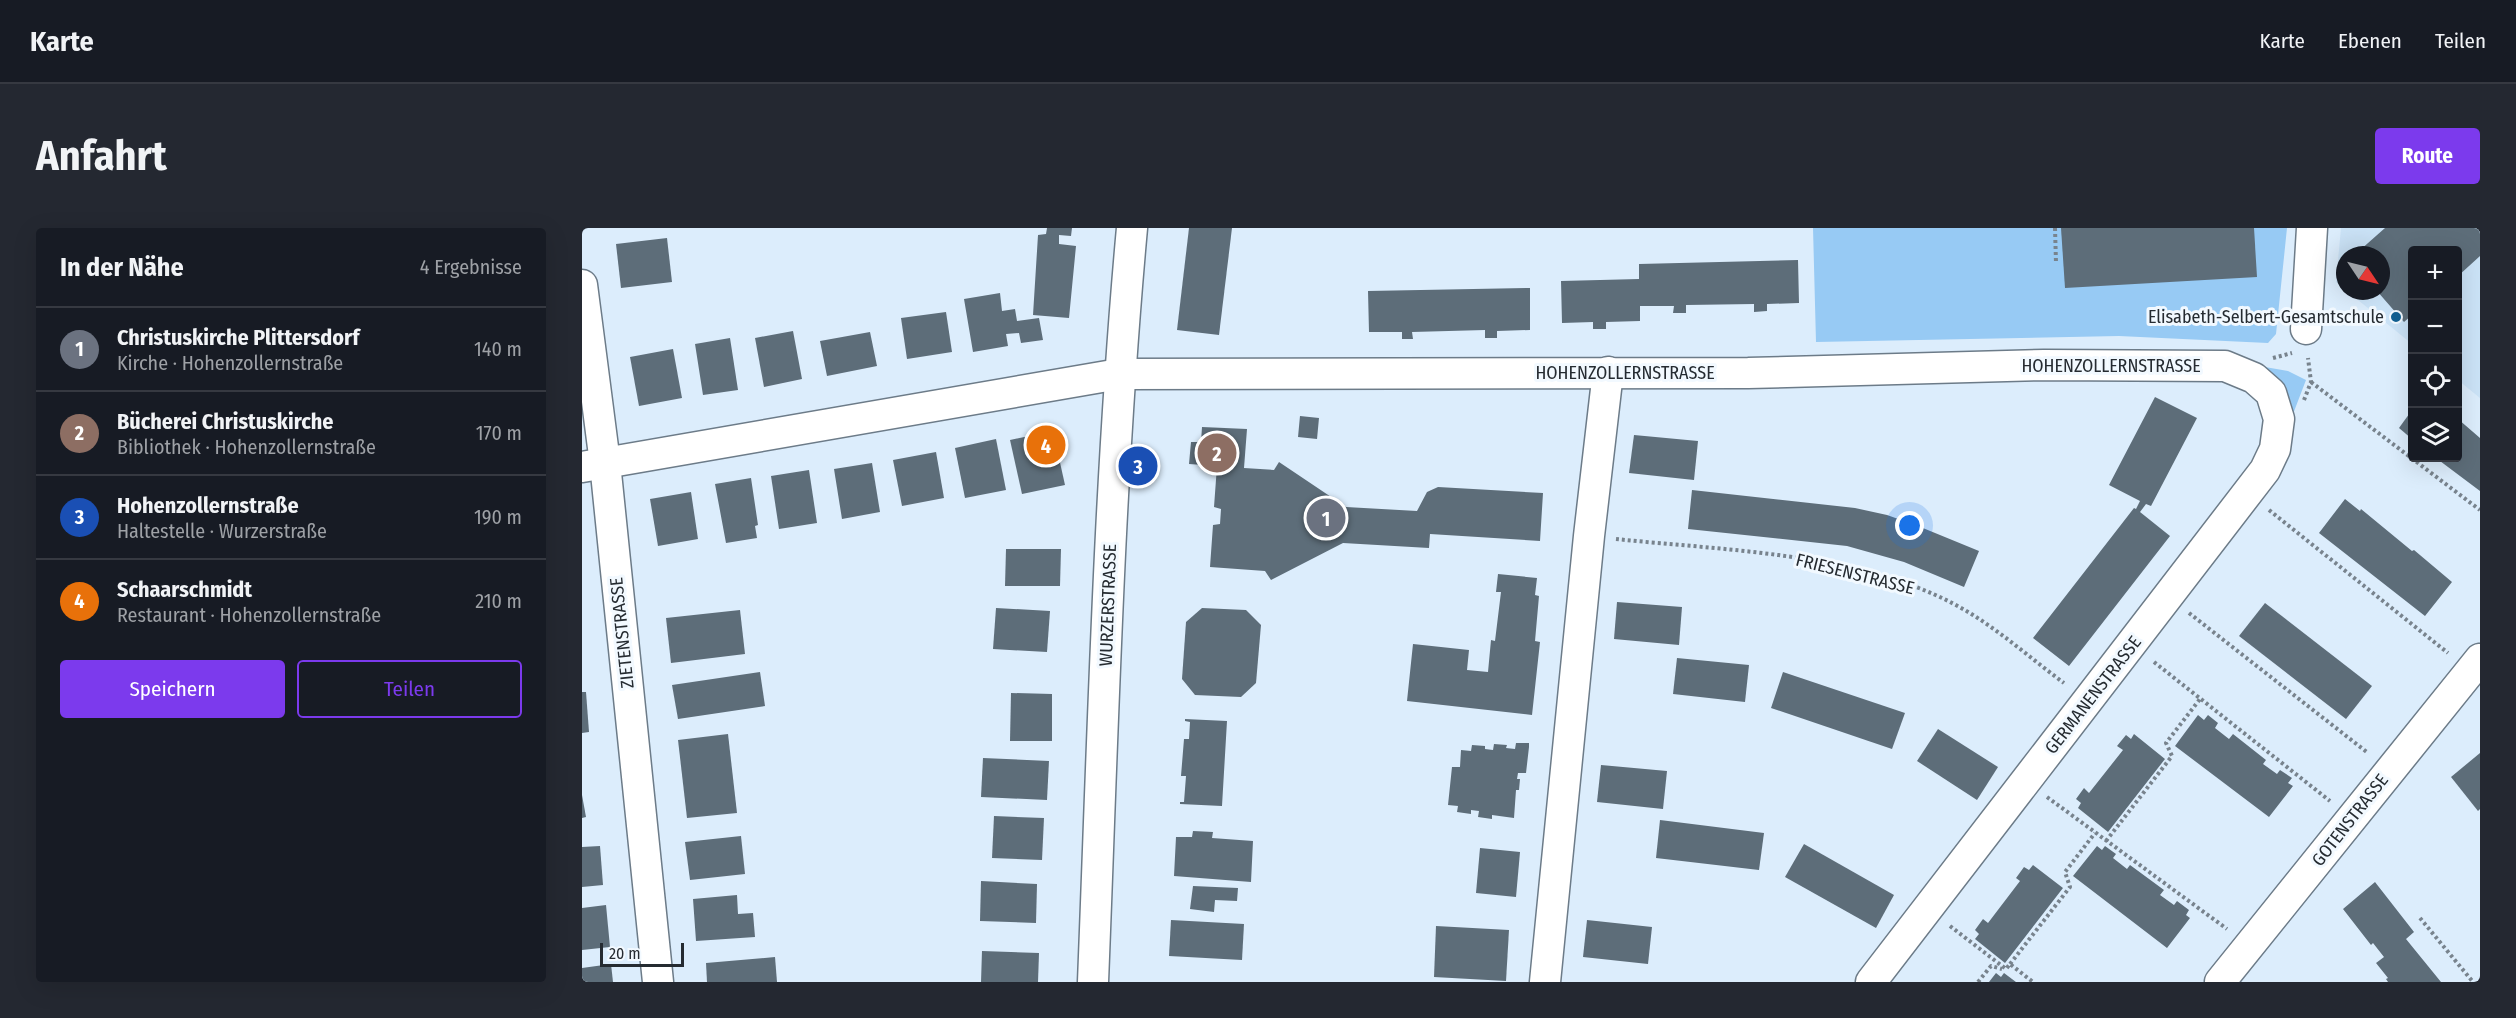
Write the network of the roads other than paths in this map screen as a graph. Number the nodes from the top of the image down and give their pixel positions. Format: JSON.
{"nodes":[{"id":1,"x":1132,"y":228,"type":"edge"},
{"id":2,"x":2312,"y":228,"type":"edge"},
{"id":3,"x":582,"y":285,"type":"edge"},
{"id":4,"x":2306,"y":330,"type":"dead end"},
{"id":5,"x":1608,"y":372,"type":"junction"},
{"id":6,"x":1119,"y":374,"type":"junction"},
{"id":7,"x":2271,"y":393,"type":"joint"},
{"id":8,"x":593,"y":465,"type":"edge"},
{"id":9,"x":2475,"y":665,"type":"edge"},
{"id":10,"x":658,"y":982,"type":"edge"},
{"id":11,"x":1093,"y":982,"type":"edge"},
{"id":12,"x":1545,"y":982,"type":"edge"},
{"id":13,"x":1871,"y":982,"type":"edge"},
{"id":14,"x":2220,"y":982,"type":"edge"}],
"edges":[{"from":1,"to":6,"type":"street","name":"WURZERSTRASSE"},
{"from":2,"to":4,"type":"street"},
{"from":3,"to":8,"type":"street","name":"ZIETENSTRASSE"},
{"from":5,"to":6,"type":"street","name":"HOHENZOLLERNSTRASSE"},
{"from":5,"to":7,"type":"street","name":"HOHENZOLLERNSTRASSE"},
{"from":5,"to":12,"type":"street"},
{"from":6,"to":8,"type":"street","name":"HOHENZOLLERNSTRASSE"},
{"from":6,"to":11,"type":"street","name":"WURZERSTRASSE"},
{"from":7,"to":13,"type":"street","name":"GERMANENSTRASSE"},
{"from":8,"to":10,"type":"street","name":"ZIETENSTRASSE"},
{"from":9,"to":14,"type":"street","name":"GOTENSTRASSE"}]}
